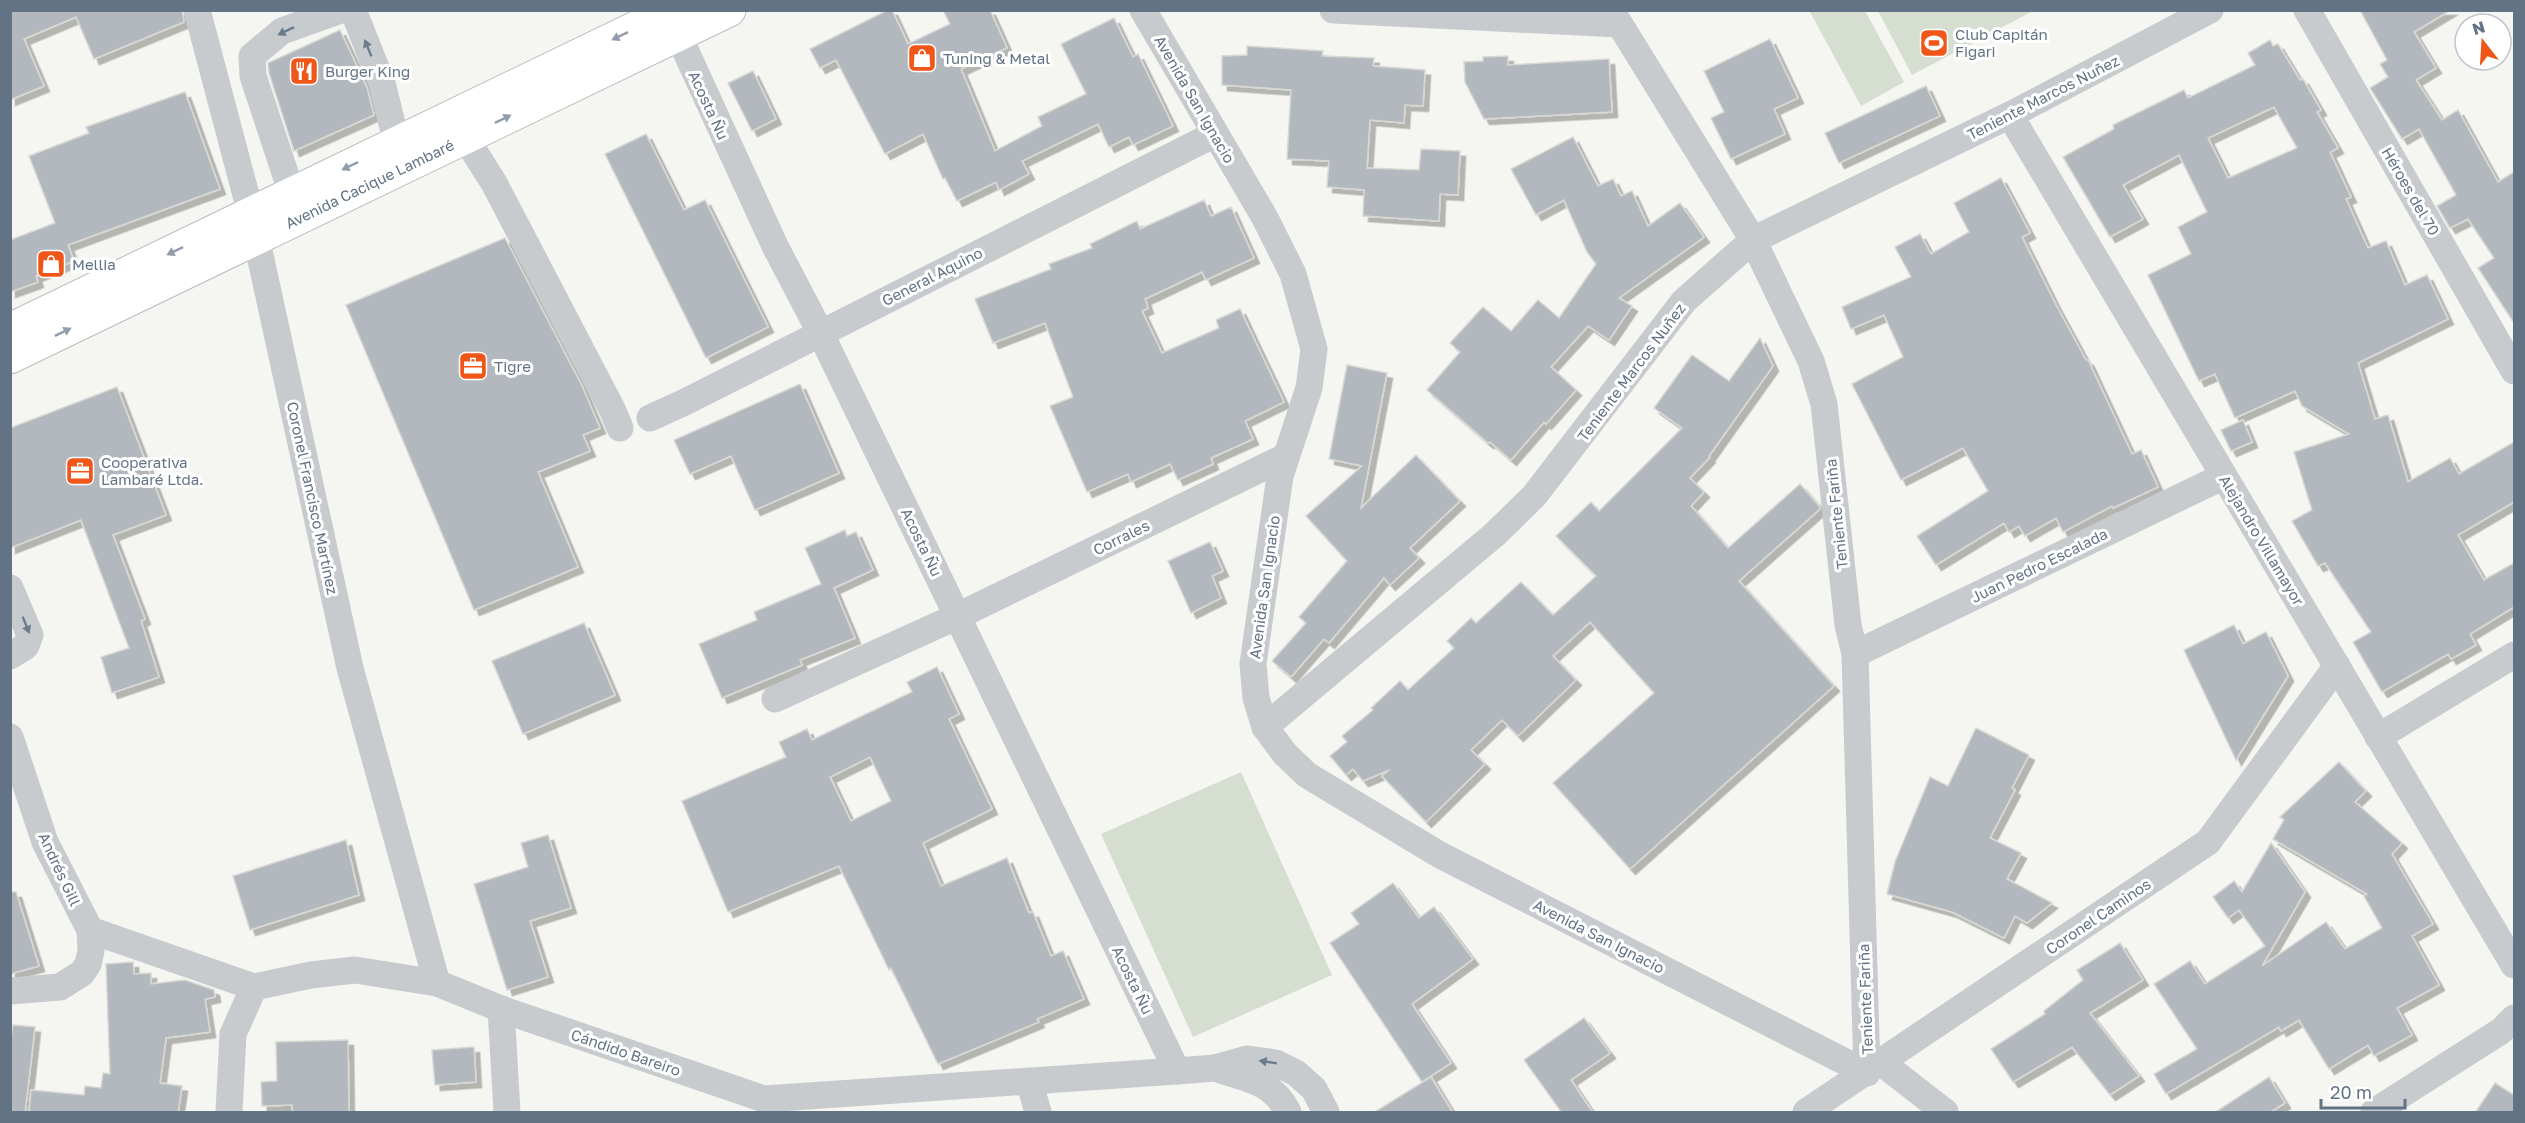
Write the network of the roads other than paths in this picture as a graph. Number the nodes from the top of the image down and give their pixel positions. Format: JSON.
{"nodes":[{"id":1,"x":197,"y":10,"type":"edge"},
{"id":2,"x":341,"y":10,"type":"edge"},
{"id":3,"x":354,"y":10,"type":"edge"},
{"id":4,"x":729,"y":10,"type":"edge"},
{"id":5,"x":1143,"y":10,"type":"edge"},
{"id":6,"x":1333,"y":10,"type":"edge"},
{"id":7,"x":2210,"y":10,"type":"edge"},
{"id":8,"x":2307,"y":10,"type":"edge"},
{"id":9,"x":1615,"y":17,"type":"edge"},
{"id":10,"x":673,"y":20,"type":"edge"},
{"id":11,"x":2010,"y":115,"type":"junction"},
{"id":12,"x":1215,"y":134,"type":"junction"},
{"id":13,"x":465,"y":138,"type":"junction"},
{"id":14,"x":397,"y":144,"type":"junction"},
{"id":15,"x":292,"y":194,"type":"junction"},
{"id":16,"x":253,"y":227,"type":"junction"},
{"id":17,"x":1753,"y":240,"type":"junction"},
{"id":18,"x":10,"y":330,"type":"edge"},
{"id":19,"x":820,"y":332,"type":"junction"},
{"id":20,"x":10,"y":357,"type":"edge"},
{"id":21,"x":2514,"y":371,"type":"edge"},
{"id":22,"x":650,"y":418,"type":"dead end"},
{"id":23,"x":620,"y":428,"type":"dead end"},
{"id":24,"x":1285,"y":457,"type":"junction"},
{"id":25,"x":2224,"y":476,"type":"junction"},
{"id":26,"x":10,"y":588,"type":"edge"},
{"id":27,"x":958,"y":616,"type":"junction"},
{"id":28,"x":1855,"y":654,"type":"junction"},
{"id":29,"x":2514,"y":654,"type":"edge"},
{"id":30,"x":10,"y":656,"type":"edge"},
{"id":31,"x":2337,"y":666,"type":"junction"},
{"id":32,"x":775,"y":699,"type":"dead end"},
{"id":33,"x":1265,"y":727,"type":"junction"},
{"id":34,"x":10,"y":737,"type":"edge"},
{"id":35,"x":2378,"y":737,"type":"junction"},
{"id":36,"x":90,"y":930,"type":"junction"},
{"id":37,"x":2514,"y":965,"type":"edge"},
{"id":38,"x":437,"y":983,"type":"junction"},
{"id":39,"x":254,"y":987,"type":"junction"},
{"id":40,"x":10,"y":990,"type":"edge"},
{"id":41,"x":501,"y":1010,"type":"junction"},
{"id":42,"x":2514,"y":1018,"type":"edge"},
{"id":43,"x":1215,"y":1068,"type":"junction"},
{"id":44,"x":1874,"y":1068,"type":"junction"},
{"id":45,"x":1177,"y":1071,"type":"junction"},
{"id":46,"x":1029,"y":1081,"type":"junction"},
{"id":47,"x":767,"y":1106,"type":"edge"},
{"id":48,"x":229,"y":1113,"type":"edge"},
{"id":49,"x":507,"y":1113,"type":"edge"},
{"id":50,"x":1038,"y":1113,"type":"edge"},
{"id":51,"x":1288,"y":1113,"type":"edge"},
{"id":52,"x":1326,"y":1113,"type":"edge"},
{"id":53,"x":1806,"y":1113,"type":"edge"},
{"id":54,"x":1945,"y":1113,"type":"edge"},
{"id":55,"x":2374,"y":1113,"type":"edge"}],
"edges":[{"from":1,"to":16,"type":"street","name":"Coronel Francisco Martínez"},
{"from":2,"to":15,"type":"street","one_way":true},
{"from":14,"to":3,"type":"street","one_way":true},
{"from":4,"to":10,"type":"main road","name":"Avenida Cacique Lambaré"},
{"from":5,"to":12,"type":"street","name":"Avenida San Ignacio"},
{"from":6,"to":9,"type":"street"},
{"from":7,"to":11,"type":"street","name":"Teniente Marcos Nuñez"},
{"from":8,"to":21,"type":"street","name":"Héroes del 70"},
{"from":9,"to":17,"type":"street","name":"Teniente Fariña"},
{"from":13,"to":10,"type":"main road","name":"Avenida Cacique Lambaré","one_way":true},
{"from":10,"to":14,"type":"main road","name":"Avenida Cacique Lambaré","one_way":true},
{"from":10,"to":19,"type":"street","name":"Acosta Ñu"},
{"from":11,"to":17,"type":"street","name":"Teniente Marcos Nuñez"},
{"from":11,"to":25,"type":"street","name":"Alejandro Villamayor"},
{"from":12,"to":19,"type":"street","name":"General Aquino"},
{"from":12,"to":24,"type":"street","name":"Avenida San Ignacio"},
{"from":13,"to":16,"type":"main road","name":"Avenida Cacique Lambaré"},
{"from":13,"to":23,"type":"street"},
{"from":14,"to":15,"type":"main road","name":"Avenida Cacique Lambaré","one_way":true},
{"from":15,"to":16,"type":"main road","name":"Avenida Cacique Lambaré"},
{"from":16,"to":18,"type":"main road","name":"Avenida Cacique Lambaré","one_way":true},
{"from":20,"to":16,"type":"main road","name":"Avenida Cacique Lambaré","one_way":true},
{"from":16,"to":38,"type":"street","name":"Coronel Francisco Martínez"},
{"from":17,"to":28,"type":"street","name":"Teniente Fariña"},
{"from":17,"to":33,"type":"street","name":"Teniente Marcos Nuñez"},
{"from":19,"to":22,"type":"street","name":"General Aquino"},
{"from":19,"to":27,"type":"street","name":"Acosta Ñu"},
{"from":24,"to":27,"type":"street","name":"Corrales"},
{"from":24,"to":33,"type":"street","name":"Avenida San Ignacio"},
{"from":25,"to":28,"type":"street","name":"Juan Pedro Escalada"},
{"from":25,"to":31,"type":"street","name":"Alejandro Villamayor"},
{"from":26,"to":30,"type":"street","one_way":true},
{"from":27,"to":32,"type":"street","name":"Corrales"},
{"from":27,"to":45,"type":"street","name":"Acosta Ñu"},
{"from":28,"to":44,"type":"street","name":"Teniente Fariña"},
{"from":29,"to":35,"type":"street"},
{"from":31,"to":35,"type":"street","name":"Alejandro Villamayor"},
{"from":31,"to":44,"type":"street","name":"Coronel Caminos"},
{"from":33,"to":44,"type":"street","name":"Avenida San Ignacio"},
{"from":34,"to":36,"type":"street","name":"Andrés Gill"},
{"from":35,"to":37,"type":"street","name":"Alejandro Villamayor"},
{"from":36,"to":39,"type":"street"},
{"from":36,"to":40,"type":"street"},
{"from":38,"to":39,"type":"street","name":"Cándido Bareiro"},
{"from":38,"to":41,"type":"street","name":"Cándido Bareiro"},
{"from":39,"to":48,"type":"street"},
{"from":41,"to":47,"type":"street","name":"Cándido Bareiro"},
{"from":41,"to":49,"type":"street"},
{"from":42,"to":55,"type":"street"},
{"from":43,"to":45,"type":"street","name":"Cándido Bareiro"},
{"from":43,"to":51,"type":"street"},
{"from":52,"to":43,"type":"street","one_way":true},
{"from":44,"to":53,"type":"street","name":"Coronel Caminos"},
{"from":44,"to":54,"type":"street","name":"Avenida San Ignacio"},
{"from":45,"to":46,"type":"street","name":"Cándido Bareiro"},
{"from":46,"to":47,"type":"street","name":"Cándido Bareiro"},
{"from":46,"to":50,"type":"street"}]}
